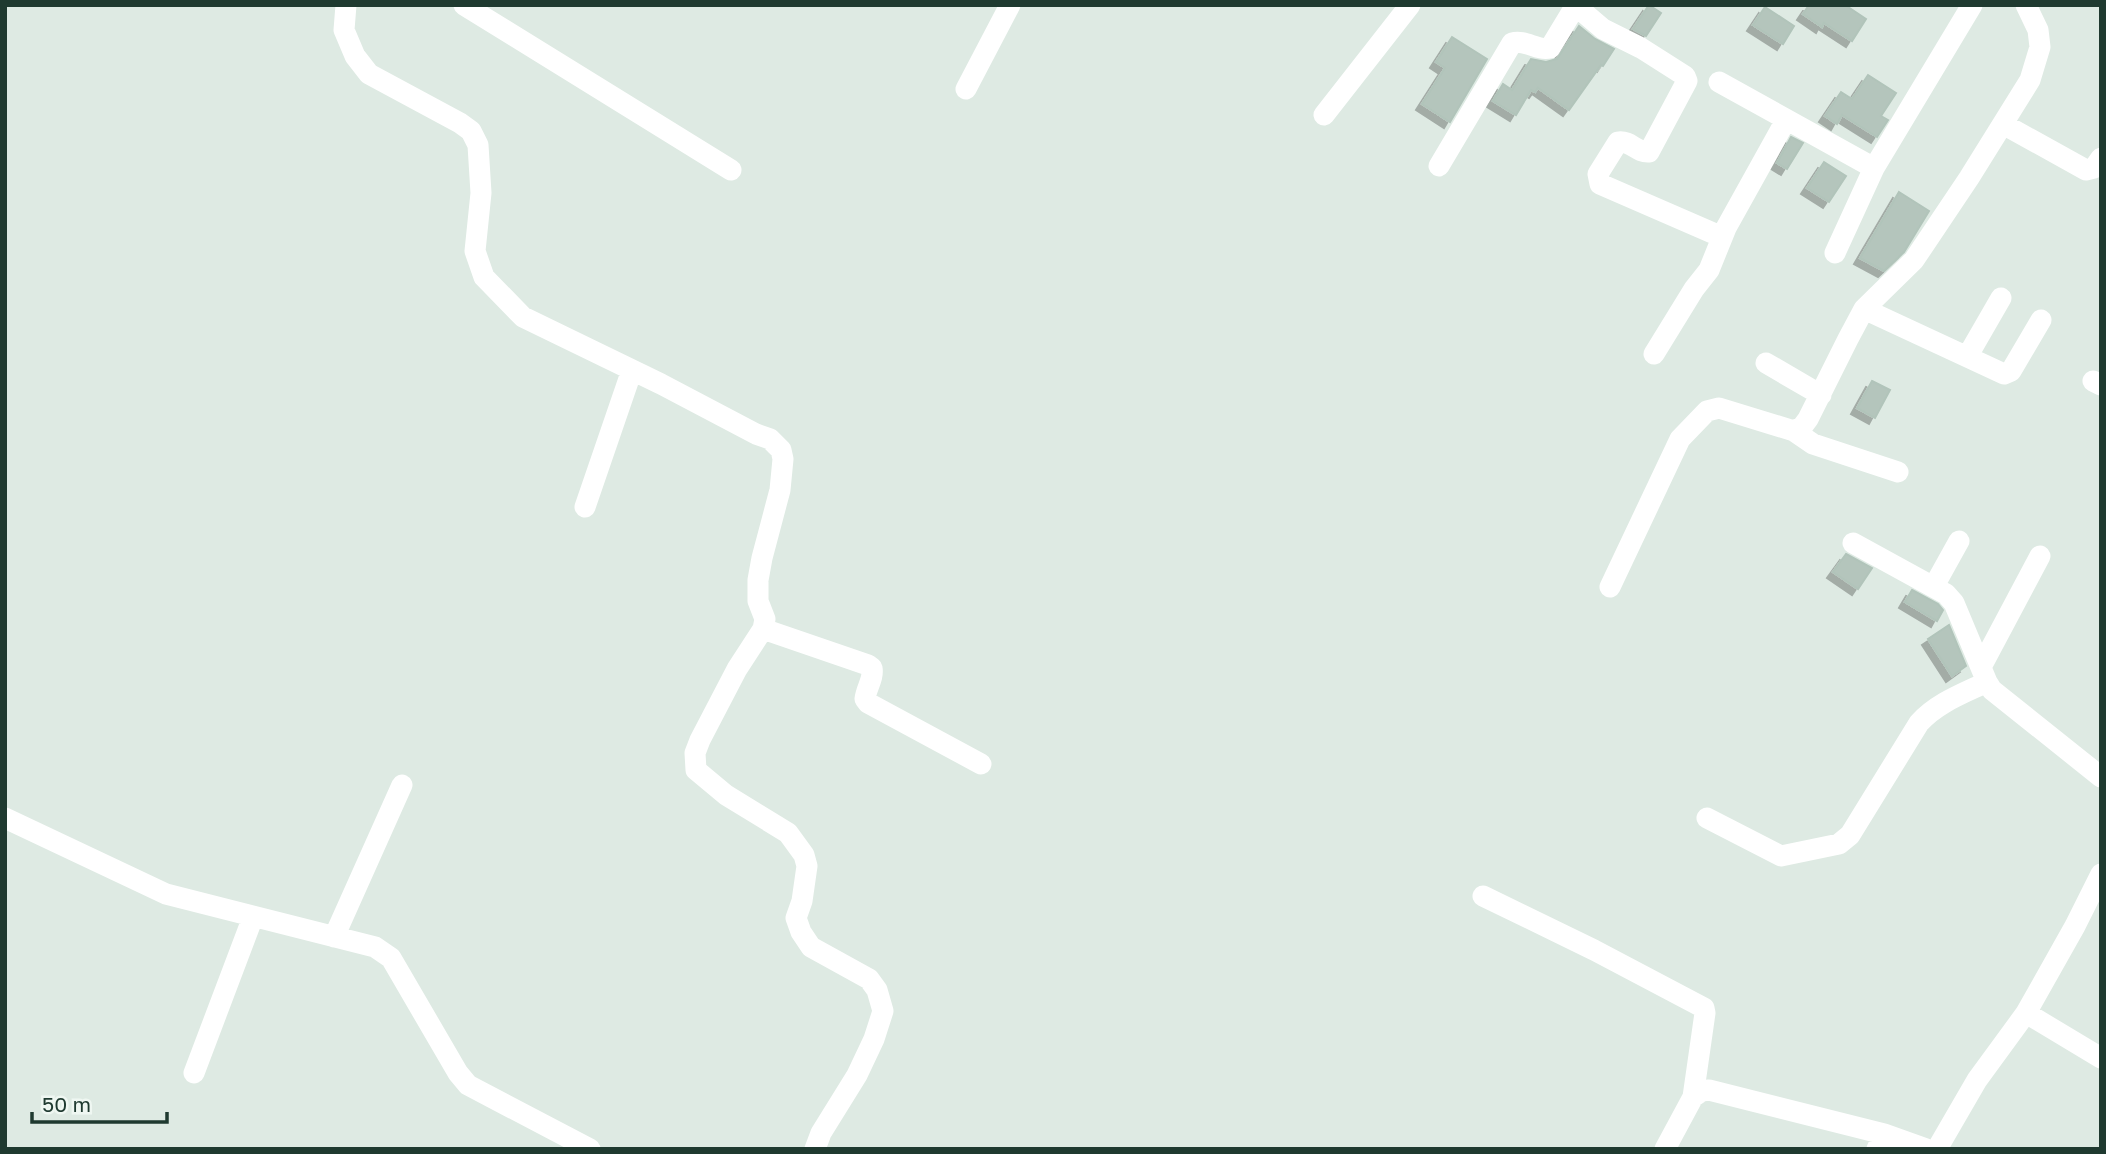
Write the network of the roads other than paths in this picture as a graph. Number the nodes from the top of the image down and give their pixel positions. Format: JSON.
{"nodes":[{"id":1,"x":346,"y":5,"type":"edge"},
{"id":2,"x":464,"y":5,"type":"edge"},
{"id":3,"x":1010,"y":5,"type":"edge"},
{"id":4,"x":1410,"y":5,"type":"edge"},
{"id":5,"x":1972,"y":5,"type":"edge"},
{"id":6,"x":2026,"y":5,"type":"edge"},
{"id":7,"x":1576,"y":6,"type":"edge"},
{"id":8,"x":1719,"y":82,"type":"dead end"},
{"id":9,"x":966,"y":89,"type":"dead end"},
{"id":10,"x":1324,"y":115,"type":"dead end"},
{"id":11,"x":1786,"y":120,"type":"junction"},
{"id":12,"x":2003,"y":124,"type":"junction"},
{"id":13,"x":2101,"y":158,"type":"edge"},
{"id":14,"x":1439,"y":166,"type":"dead end"},
{"id":15,"x":1874,"y":168,"type":"junction"},
{"id":16,"x":731,"y":170,"type":"dead end"},
{"id":17,"x":1722,"y":237,"type":"junction"},
{"id":18,"x":1836,"y":253,"type":"dead end"},
{"id":19,"x":2001,"y":299,"type":"dead end"},
{"id":20,"x":1864,"y":309,"type":"junction"},
{"id":21,"x":2041,"y":320,"type":"dead end"},
{"id":22,"x":1654,"y":354,"type":"dead end"},
{"id":23,"x":1967,"y":357,"type":"junction"},
{"id":24,"x":1766,"y":363,"type":"dead end"},
{"id":25,"x":632,"y":370,"type":"junction"},
{"id":26,"x":1821,"y":395,"type":"junction"},
{"id":27,"x":1794,"y":431,"type":"junction"},
{"id":28,"x":1898,"y":472,"type":"dead end"},
{"id":29,"x":585,"y":508,"type":"dead end"},
{"id":30,"x":1959,"y":541,"type":"dead end"},
{"id":31,"x":1853,"y":543,"type":"dead end"},
{"id":32,"x":2040,"y":556,"type":"dead end"},
{"id":33,"x":1934,"y":586,"type":"junction"},
{"id":34,"x":1610,"y":587,"type":"dead end"},
{"id":35,"x":763,"y":629,"type":"junction"},
{"id":36,"x":1984,"y":674,"type":"junction"},
{"id":37,"x":981,"y":764,"type":"dead end"},
{"id":38,"x":2101,"y":777,"type":"edge"},
{"id":39,"x":402,"y":785,"type":"dead end"},
{"id":40,"x":5,"y":818,"type":"edge"},
{"id":41,"x":1707,"y":818,"type":"dead end"},
{"id":42,"x":2101,"y":874,"type":"edge"},
{"id":43,"x":1483,"y":896,"type":"dead end"},
{"id":44,"x":253,"y":917,"type":"junction"},
{"id":45,"x":334,"y":937,"type":"junction"},
{"id":46,"x":2026,"y":1013,"type":"junction"},
{"id":47,"x":2101,"y":1058,"type":"edge"},
{"id":48,"x":194,"y":1073,"type":"dead end"},
{"id":49,"x":1693,"y":1097,"type":"junction"},
{"id":50,"x":1880,"y":1141,"type":"edge"},
{"id":51,"x":590,"y":1149,"type":"edge"},
{"id":52,"x":815,"y":1149,"type":"edge"},
{"id":53,"x":1665,"y":1149,"type":"edge"},
{"id":54,"x":1926,"y":1149,"type":"edge"},
{"id":55,"x":1937,"y":1149,"type":"edge"}],
"edges":[{"from":1,"to":25,"type":"street"},
{"from":2,"to":16,"type":"street"},
{"from":3,"to":9,"type":"street"},
{"from":4,"to":10,"type":"street"},
{"from":5,"to":15,"type":"street"},
{"from":6,"to":12,"type":"street"},
{"from":7,"to":14,"type":"street"},
{"from":7,"to":17,"type":"street"},
{"from":8,"to":11,"type":"street"},
{"from":11,"to":15,"type":"street"},
{"from":11,"to":17,"type":"street"},
{"from":12,"to":13,"type":"street"},
{"from":12,"to":20,"type":"street"},
{"from":15,"to":18,"type":"street"},
{"from":17,"to":22,"type":"street"},
{"from":19,"to":23,"type":"street"},
{"from":20,"to":23,"type":"street"},
{"from":20,"to":26,"type":"street"},
{"from":21,"to":23,"type":"street"},
{"from":24,"to":26,"type":"street"},
{"from":25,"to":29,"type":"street"},
{"from":25,"to":35,"type":"street"},
{"from":26,"to":27,"type":"street"},
{"from":27,"to":28,"type":"street"},
{"from":27,"to":34,"type":"street"},
{"from":30,"to":33,"type":"street"},
{"from":31,"to":33,"type":"street"},
{"from":32,"to":36,"type":"street"},
{"from":33,"to":36,"type":"street"},
{"from":35,"to":37,"type":"street"},
{"from":35,"to":52,"type":"street"},
{"from":36,"to":38,"type":"street"},
{"from":36,"to":41,"type":"street"},
{"from":39,"to":45,"type":"street"},
{"from":40,"to":44,"type":"street"},
{"from":42,"to":46,"type":"street"},
{"from":43,"to":49,"type":"street"},
{"from":44,"to":45,"type":"street"},
{"from":44,"to":48,"type":"street"},
{"from":45,"to":51,"type":"street"},
{"from":46,"to":47,"type":"street"},
{"from":46,"to":55,"type":"street"},
{"from":49,"to":50,"type":"street"},
{"from":49,"to":53,"type":"street"},
{"from":50,"to":54,"type":"street"}]}
